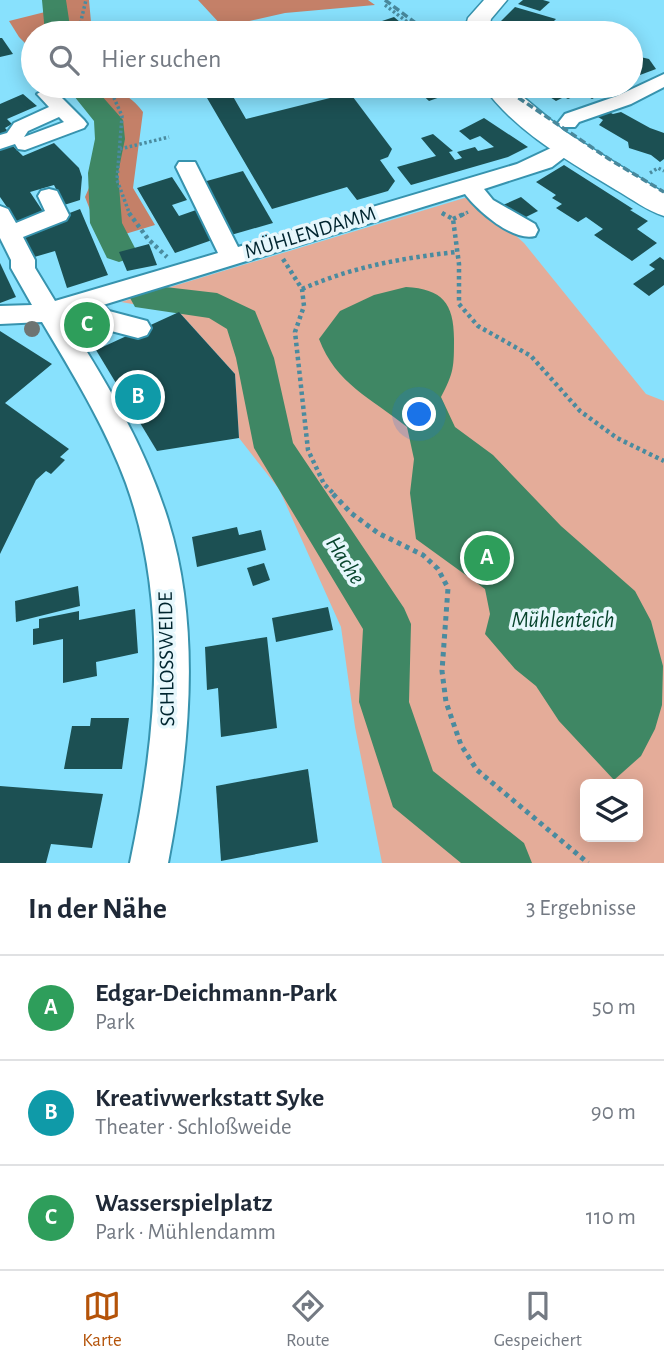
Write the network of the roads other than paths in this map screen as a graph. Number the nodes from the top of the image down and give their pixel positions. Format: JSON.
{"nodes":[{"id":1,"x":496,"y":0,"type":"edge"},
{"id":2,"x":479,"y":21,"type":"edge"},
{"id":3,"x":664,"y":80,"type":"edge"},
{"id":4,"x":643,"y":90,"type":"edge"},
{"id":5,"x":508,"y":98,"type":"edge"},
{"id":6,"x":628,"y":98,"type":"edge"},
{"id":7,"x":55,"y":101,"type":"dead end"},
{"id":8,"x":568,"y":135,"type":"junction"},
{"id":9,"x":7,"y":140,"type":"edge"},
{"id":10,"x":187,"y":167,"type":"dead end"},
{"id":11,"x":470,"y":185,"type":"junction"},
{"id":12,"x":49,"y":196,"type":"dead end"},
{"id":13,"x":664,"y":206,"type":"edge"},
{"id":14,"x":5,"y":224,"type":"edge"},
{"id":15,"x":527,"y":230,"type":"dead end"},
{"id":16,"x":231,"y":256,"type":"junction"},
{"id":17,"x":85,"y":301,"type":"junction"},
{"id":18,"x":49,"y":312,"type":"junction"},
{"id":19,"x":0,"y":315,"type":"edge"},
{"id":20,"x":138,"y":328,"type":"dead end"},
{"id":21,"x":149,"y":863,"type":"edge"}],
"edges":[{"from":1,"to":2,"type":"main road"},
{"from":3,"to":4,"type":"street","name":"MÜHLENDAMM"},
{"from":5,"to":8,"type":"main road"},
{"from":6,"to":8,"type":"street","name":"MÜHLENDAMM"},
{"from":7,"to":9,"type":"street"},
{"from":8,"to":11,"type":"street","name":"MÜHLENDAMM"},
{"from":8,"to":13,"type":"main road"},
{"from":10,"to":16,"type":"street"},
{"from":11,"to":15,"type":"street"},
{"from":11,"to":16,"type":"street","name":"MÜHLENDAMM"},
{"from":12,"to":14,"type":"street"},
{"from":14,"to":18,"type":"street","name":"SCHLOSSWEIDE"},
{"from":16,"to":17,"type":"street","name":"MÜHLENDAMM"},
{"from":17,"to":18,"type":"street","name":"MÜHLENDAMM"},
{"from":17,"to":20,"type":"street"},
{"from":18,"to":19,"type":"street","name":"MÜHLENDAMM"},
{"from":18,"to":21,"type":"street","name":"SCHLOSSWEIDE"}]}
